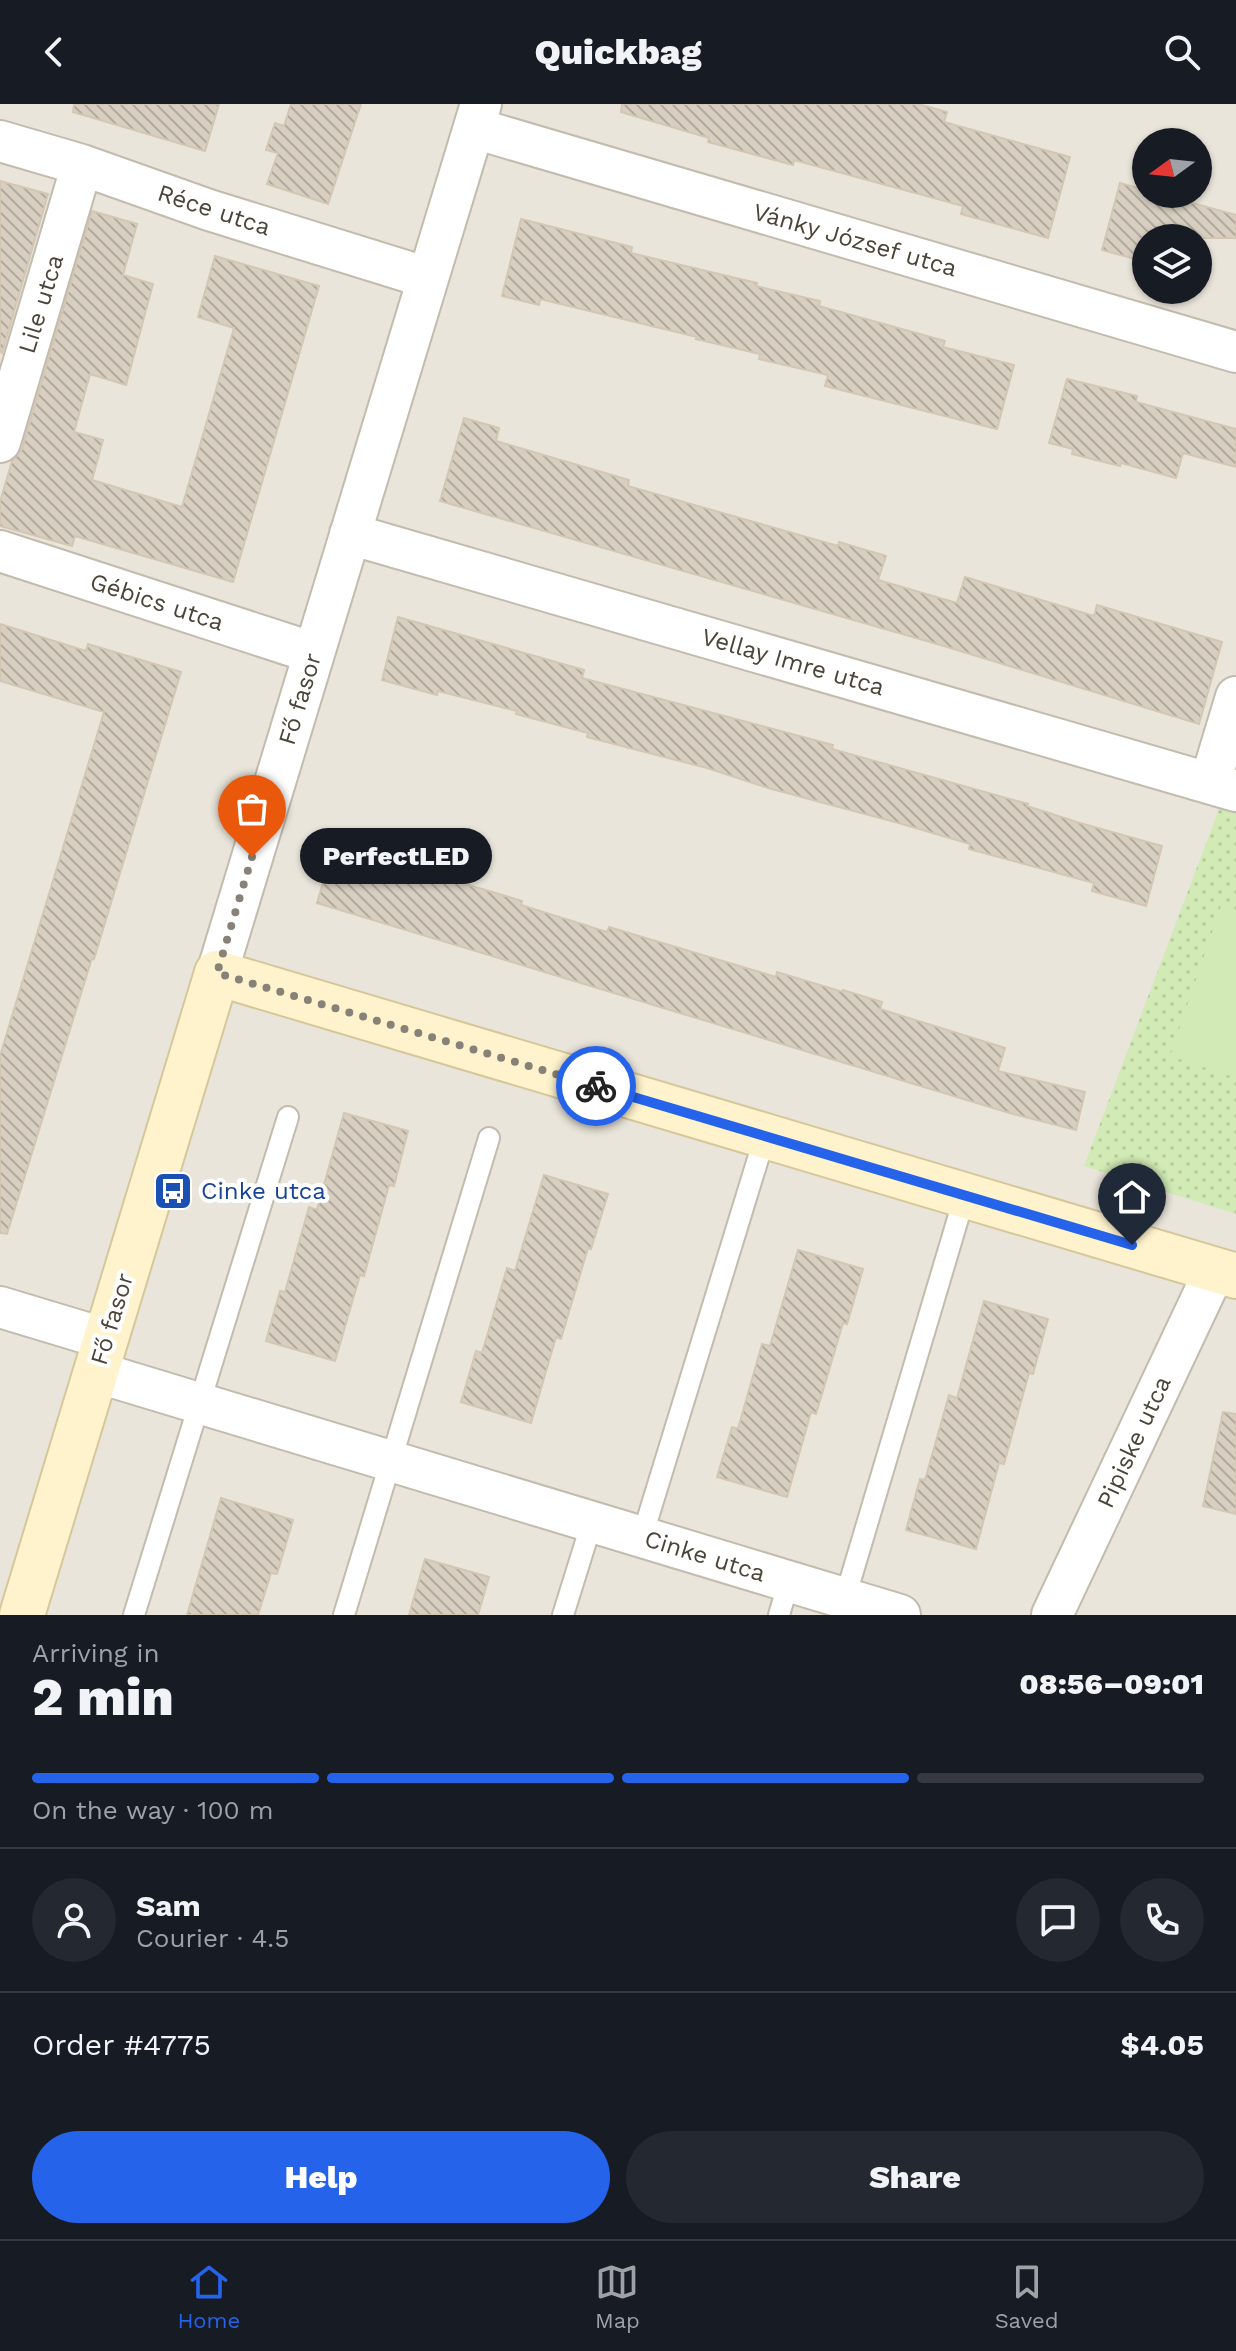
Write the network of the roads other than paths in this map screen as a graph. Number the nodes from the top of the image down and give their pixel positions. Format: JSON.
{"nodes":[{"id":1,"x":477,"y":116,"type":"edge"},
{"id":2,"x":0,"y":141,"type":"edge"},
{"id":3,"x":82,"y":165,"type":"junction"},
{"id":4,"x":428,"y":278,"type":"junction"},
{"id":5,"x":1236,"y":352,"type":"edge"},
{"id":6,"x":0,"y":442,"type":"edge"},
{"id":7,"x":350,"y":534,"type":"junction"},
{"id":8,"x":0,"y":551,"type":"edge"},
{"id":9,"x":314,"y":653,"type":"junction"},
{"id":10,"x":1236,"y":697,"type":"edge"},
{"id":11,"x":1223,"y":787,"type":"edge"},
{"id":12,"x":217,"y":973,"type":"junction"},
{"id":13,"x":288,"y":1117,"type":"dead end"},
{"id":14,"x":765,"y":1136,"type":"junction"},
{"id":15,"x":489,"y":1138,"type":"dead end"},
{"id":16,"x":965,"y":1195,"type":"junction"},
{"id":17,"x":1226,"y":1273,"type":"edge"},
{"id":18,"x":0,"y":1307,"type":"edge"},
{"id":19,"x":101,"y":1356,"type":"junction"},
{"id":20,"x":199,"y":1404,"type":"junction"},
{"id":21,"x":391,"y":1461,"type":"junction"},
{"id":22,"x":592,"y":1522,"type":"junction"},
{"id":23,"x":642,"y":1537,"type":"junction"},
{"id":24,"x":784,"y":1598,"type":"edge"},
{"id":25,"x":845,"y":1598,"type":"junction"},
{"id":26,"x":22,"y":1615,"type":"edge"},
{"id":27,"x":134,"y":1615,"type":"edge"},
{"id":28,"x":344,"y":1615,"type":"edge"},
{"id":29,"x":563,"y":1615,"type":"edge"},
{"id":30,"x":900,"y":1615,"type":"edge"},
{"id":31,"x":1052,"y":1615,"type":"edge"}],
"edges":[{"from":1,"to":4,"type":"street","name":"Fő fasor"},
{"from":1,"to":5,"type":"street","name":"Vánky József utca"},
{"from":2,"to":3,"type":"street","name":"Réce utca"},
{"from":3,"to":4,"type":"street","name":"Réce utca"},
{"from":3,"to":6,"type":"street","name":"Lile utca"},
{"from":4,"to":7,"type":"street","name":"Fő fasor"},
{"from":7,"to":9,"type":"street","name":"Fő fasor"},
{"from":7,"to":11,"type":"street","name":"Vellay Imre utca"},
{"from":8,"to":9,"type":"street","name":"Gébics utca"},
{"from":9,"to":12,"type":"street","name":"Fő fasor"},
{"from":10,"to":11,"type":"street"},
{"from":12,"to":14,"type":"street"},
{"from":12,"to":19,"type":"street","name":"Fő fasor"},
{"from":13,"to":20,"type":"lane"},
{"from":14,"to":16,"type":"street"},
{"from":14,"to":23,"type":"lane"},
{"from":15,"to":21,"type":"lane"},
{"from":16,"to":17,"type":"street"},
{"from":16,"to":25,"type":"lane"},
{"from":17,"to":31,"type":"street","name":"Pipiske utca"},
{"from":18,"to":19,"type":"street","name":"Cinke utca"},
{"from":19,"to":20,"type":"street","name":"Cinke utca"},
{"from":19,"to":26,"type":"street","name":"Fő fasor"},
{"from":20,"to":21,"type":"street","name":"Cinke utca"},
{"from":20,"to":27,"type":"lane"},
{"from":21,"to":22,"type":"street","name":"Cinke utca"},
{"from":21,"to":28,"type":"lane"},
{"from":22,"to":23,"type":"street","name":"Cinke utca"},
{"from":22,"to":29,"type":"lane"},
{"from":23,"to":24,"type":"street","name":"Cinke utca"},
{"from":24,"to":25,"type":"street","name":"Cinke utca"},
{"from":25,"to":30,"type":"street","name":"Cinke utca"}]}
